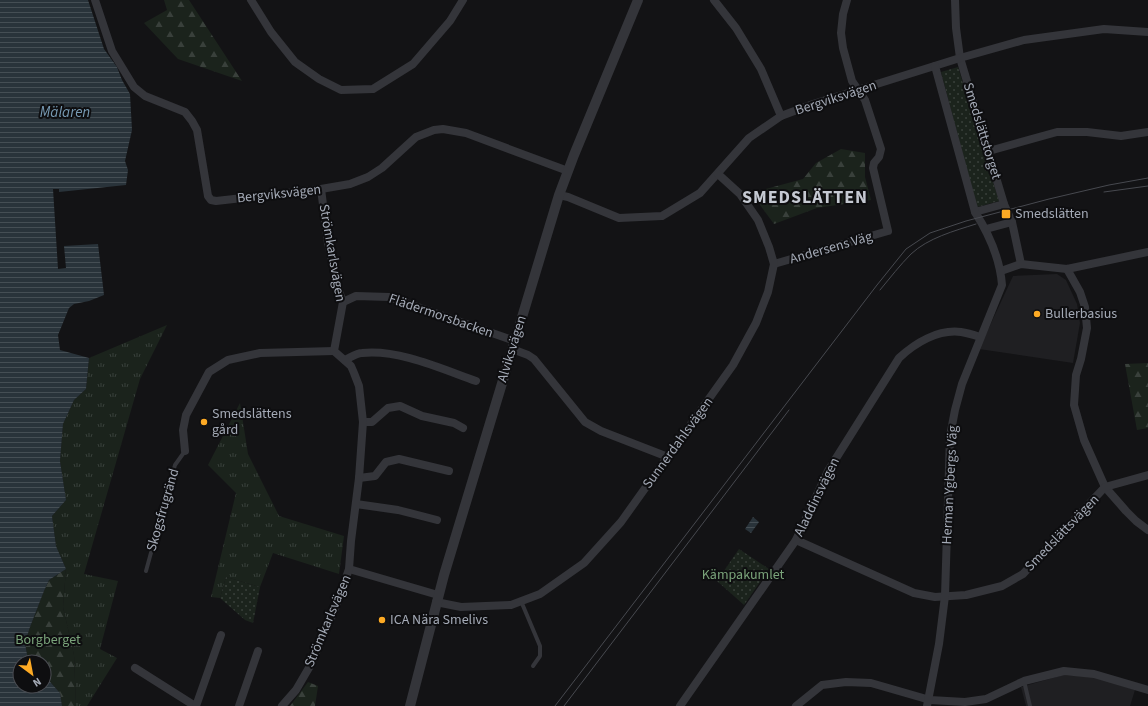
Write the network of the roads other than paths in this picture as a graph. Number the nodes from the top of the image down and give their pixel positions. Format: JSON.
{"nodes":[{"id":1,"x":95,"y":0,"type":"edge"},
{"id":2,"x":251,"y":0,"type":"edge"},
{"id":3,"x":463,"y":0,"type":"edge"},
{"id":4,"x":638,"y":0,"type":"edge"},
{"id":5,"x":714,"y":0,"type":"edge"},
{"id":6,"x":847,"y":0,"type":"edge"},
{"id":7,"x":955,"y":0,"type":"edge"},
{"id":8,"x":1148,"y":32,"type":"edge"},
{"id":9,"x":960,"y":58,"type":"junction"},
{"id":10,"x":935,"y":66,"type":"junction"},
{"id":11,"x":858,"y":91,"type":"junction"},
{"id":12,"x":781,"y":116,"type":"junction"},
{"id":13,"x":1148,"y":132,"type":"edge"},
{"id":14,"x":989,"y":151,"type":"junction"},
{"id":15,"x":568,"y":171,"type":"junction"},
{"id":16,"x":718,"y":174,"type":"junction"},
{"id":17,"x":321,"y":189,"type":"junction"},
{"id":18,"x":559,"y":195,"type":"junction"},
{"id":19,"x":1004,"y":204,"type":"junction"},
{"id":20,"x":975,"y":212,"type":"junction"},
{"id":21,"x":1012,"y":222,"type":"junction"},
{"id":22,"x":986,"y":230,"type":"junction"},
{"id":23,"x":1148,"y":252,"type":"edge"},
{"id":24,"x":774,"y":264,"type":"junction"},
{"id":25,"x":1021,"y":264,"type":"junction"},
{"id":26,"x":1067,"y":269,"type":"junction"},
{"id":27,"x":1001,"y":271,"type":"junction"},
{"id":28,"x":343,"y":302,"type":"junction"},
{"id":29,"x":980,"y":337,"type":"junction"},
{"id":30,"x":514,"y":345,"type":"junction"},
{"id":31,"x":334,"y":351,"type":"junction"},
{"id":32,"x":345,"y":360,"type":"junction"},
{"id":33,"x":476,"y":381,"type":"dead end"},
{"id":34,"x":363,"y":422,"type":"junction"},
{"id":35,"x":462,"y":428,"type":"dead end"},
{"id":36,"x":184,"y":451,"type":"joint"},
{"id":37,"x":668,"y":457,"type":"junction"},
{"id":38,"x":448,"y":471,"type":"dead end"},
{"id":39,"x":1148,"y":475,"type":"edge"},
{"id":40,"x":359,"y":478,"type":"junction"},
{"id":41,"x":1106,"y":487,"type":"junction"},
{"id":42,"x":356,"y":504,"type":"junction"},
{"id":43,"x":437,"y":520,"type":"dead end"},
{"id":44,"x":1148,"y":530,"type":"edge"},
{"id":45,"x":796,"y":540,"type":"junction"},
{"id":46,"x":349,"y":569,"type":"junction"},
{"id":47,"x":146,"y":571,"type":"dead end"},
{"id":48,"x":945,"y":596,"type":"junction"},
{"id":49,"x":437,"y":599,"type":"junction"},
{"id":50,"x":521,"y":601,"type":"junction"},
{"id":51,"x":220,"y":635,"type":"dead end"},
{"id":52,"x":258,"y":651,"type":"dead end"},
{"id":53,"x":533,"y":666,"type":"dead end"},
{"id":54,"x":135,"y":668,"type":"dead end"},
{"id":55,"x":1024,"y":681,"type":"junction"},
{"id":56,"x":1148,"y":690,"type":"edge"},
{"id":57,"x":928,"y":703,"type":"edge"},
{"id":58,"x":196,"y":706,"type":"edge"},
{"id":59,"x":239,"y":706,"type":"edge"},
{"id":60,"x":282,"y":706,"type":"edge"},
{"id":61,"x":410,"y":706,"type":"edge"},
{"id":62,"x":680,"y":706,"type":"edge"},
{"id":63,"x":796,"y":706,"type":"edge"},
{"id":64,"x":1030,"y":706,"type":"edge"}],
"edges":[{"from":1,"to":17,"type":"street","name":"Bergviksvägen"},
{"from":2,"to":3,"type":"street"},
{"from":4,"to":15,"type":"street","name":"Alviksvägen"},
{"from":5,"to":12,"type":"street"},
{"from":6,"to":11,"type":"street"},
{"from":7,"to":9,"type":"street","name":"Smedslättstorget"},
{"from":8,"to":9,"type":"street","name":"Bergviksvägen"},
{"from":9,"to":10,"type":"street","name":"Bergviksvägen"},
{"from":9,"to":14,"type":"street","name":"Smedslättstorget"},
{"from":10,"to":11,"type":"street","name":"Bergviksvägen"},
{"from":10,"to":20,"type":"street","name":"Smedslättstorget"},
{"from":11,"to":12,"type":"street","name":"Bergviksvägen"},
{"from":11,"to":24,"type":"street","name":"Andersens Väg"},
{"from":12,"to":16,"type":"street","name":"Bergviksvägen"},
{"from":13,"to":14,"type":"street"},
{"from":14,"to":19,"type":"street","name":"Smedslättstorget"},
{"from":15,"to":17,"type":"street","name":"Bergviksvägen"},
{"from":15,"to":18,"type":"street","name":"Alviksvägen"},
{"from":16,"to":18,"type":"street","name":"Bergviksvägen"},
{"from":16,"to":24,"type":"street","name":"Sunnerdahlsvägen"},
{"from":17,"to":28,"type":"street","name":"Strömkarlsvägen"},
{"from":18,"to":30,"type":"street","name":"Alviksvägen"},
{"from":19,"to":20,"type":"street"},
{"from":19,"to":21,"type":"street","name":"Smedslättstorget"},
{"from":20,"to":22,"type":"street","name":"Smedslättstorget"},
{"from":21,"to":22,"type":"street"},
{"from":21,"to":25,"type":"street","name":"Smedslättstorget"},
{"from":22,"to":27,"type":"street","name":"Smedslättstorget"},
{"from":23,"to":26,"type":"street"},
{"from":24,"to":37,"type":"street","name":"Sunnerdahlsvägen"},
{"from":25,"to":26,"type":"street"},
{"from":25,"to":27,"type":"street"},
{"from":26,"to":41,"type":"street"},
{"from":27,"to":29,"type":"street","name":"Herman Ygbergs Väg"},
{"from":28,"to":30,"type":"street","name":"Flädermorsbacken"},
{"from":28,"to":31,"type":"street","name":"Strömkarlsvägen"},
{"from":29,"to":45,"type":"street","name":"Aladdinsvägen"},
{"from":29,"to":48,"type":"street","name":"Herman Ygbergs Väg"},
{"from":30,"to":37,"type":"street","name":"Flädermorsbacken"},
{"from":30,"to":49,"type":"street","name":"Alviksvägen"},
{"from":31,"to":32,"type":"street","name":"Strömkarlsvägen"},
{"from":31,"to":36,"type":"street","name":"Skogsfrugränd"},
{"from":32,"to":33,"type":"street"},
{"from":32,"to":34,"type":"street","name":"Strömkarlsvägen"},
{"from":34,"to":35,"type":"street"},
{"from":34,"to":40,"type":"street","name":"Strömkarlsvägen"},
{"from":36,"to":47,"type":"lane","name":"Skogsfrugränd"},
{"from":37,"to":50,"type":"street","name":"Sunnerdahlsvägen"},
{"from":38,"to":40,"type":"street"},
{"from":39,"to":41,"type":"street","name":"Smedslättsvägen"},
{"from":40,"to":42,"type":"street","name":"Strömkarlsvägen"},
{"from":41,"to":44,"type":"street"},
{"from":41,"to":48,"type":"street","name":"Smedslättsvägen"},
{"from":42,"to":43,"type":"street"},
{"from":42,"to":46,"type":"street","name":"Strömkarlsvägen"},
{"from":45,"to":48,"type":"street","name":"Smedslättsvägen"},
{"from":45,"to":62,"type":"street","name":"Aladdinsvägen"},
{"from":46,"to":49,"type":"street","name":"Sunnerdahlsvägen"},
{"from":46,"to":60,"type":"street","name":"Strömkarlsvägen"},
{"from":48,"to":57,"type":"street","name":"Herman Ygbergs Väg"},
{"from":49,"to":50,"type":"street","name":"Sunnerdahlsvägen"},
{"from":49,"to":61,"type":"street","name":"Alviksvägen"},
{"from":50,"to":53,"type":"lane"},
{"from":51,"to":58,"type":"street"},
{"from":52,"to":59,"type":"street"},
{"from":54,"to":58,"type":"street"},
{"from":55,"to":56,"type":"street"},
{"from":55,"to":57,"type":"street"},
{"from":55,"to":64,"type":"lane"},
{"from":57,"to":63,"type":"street"}]}
